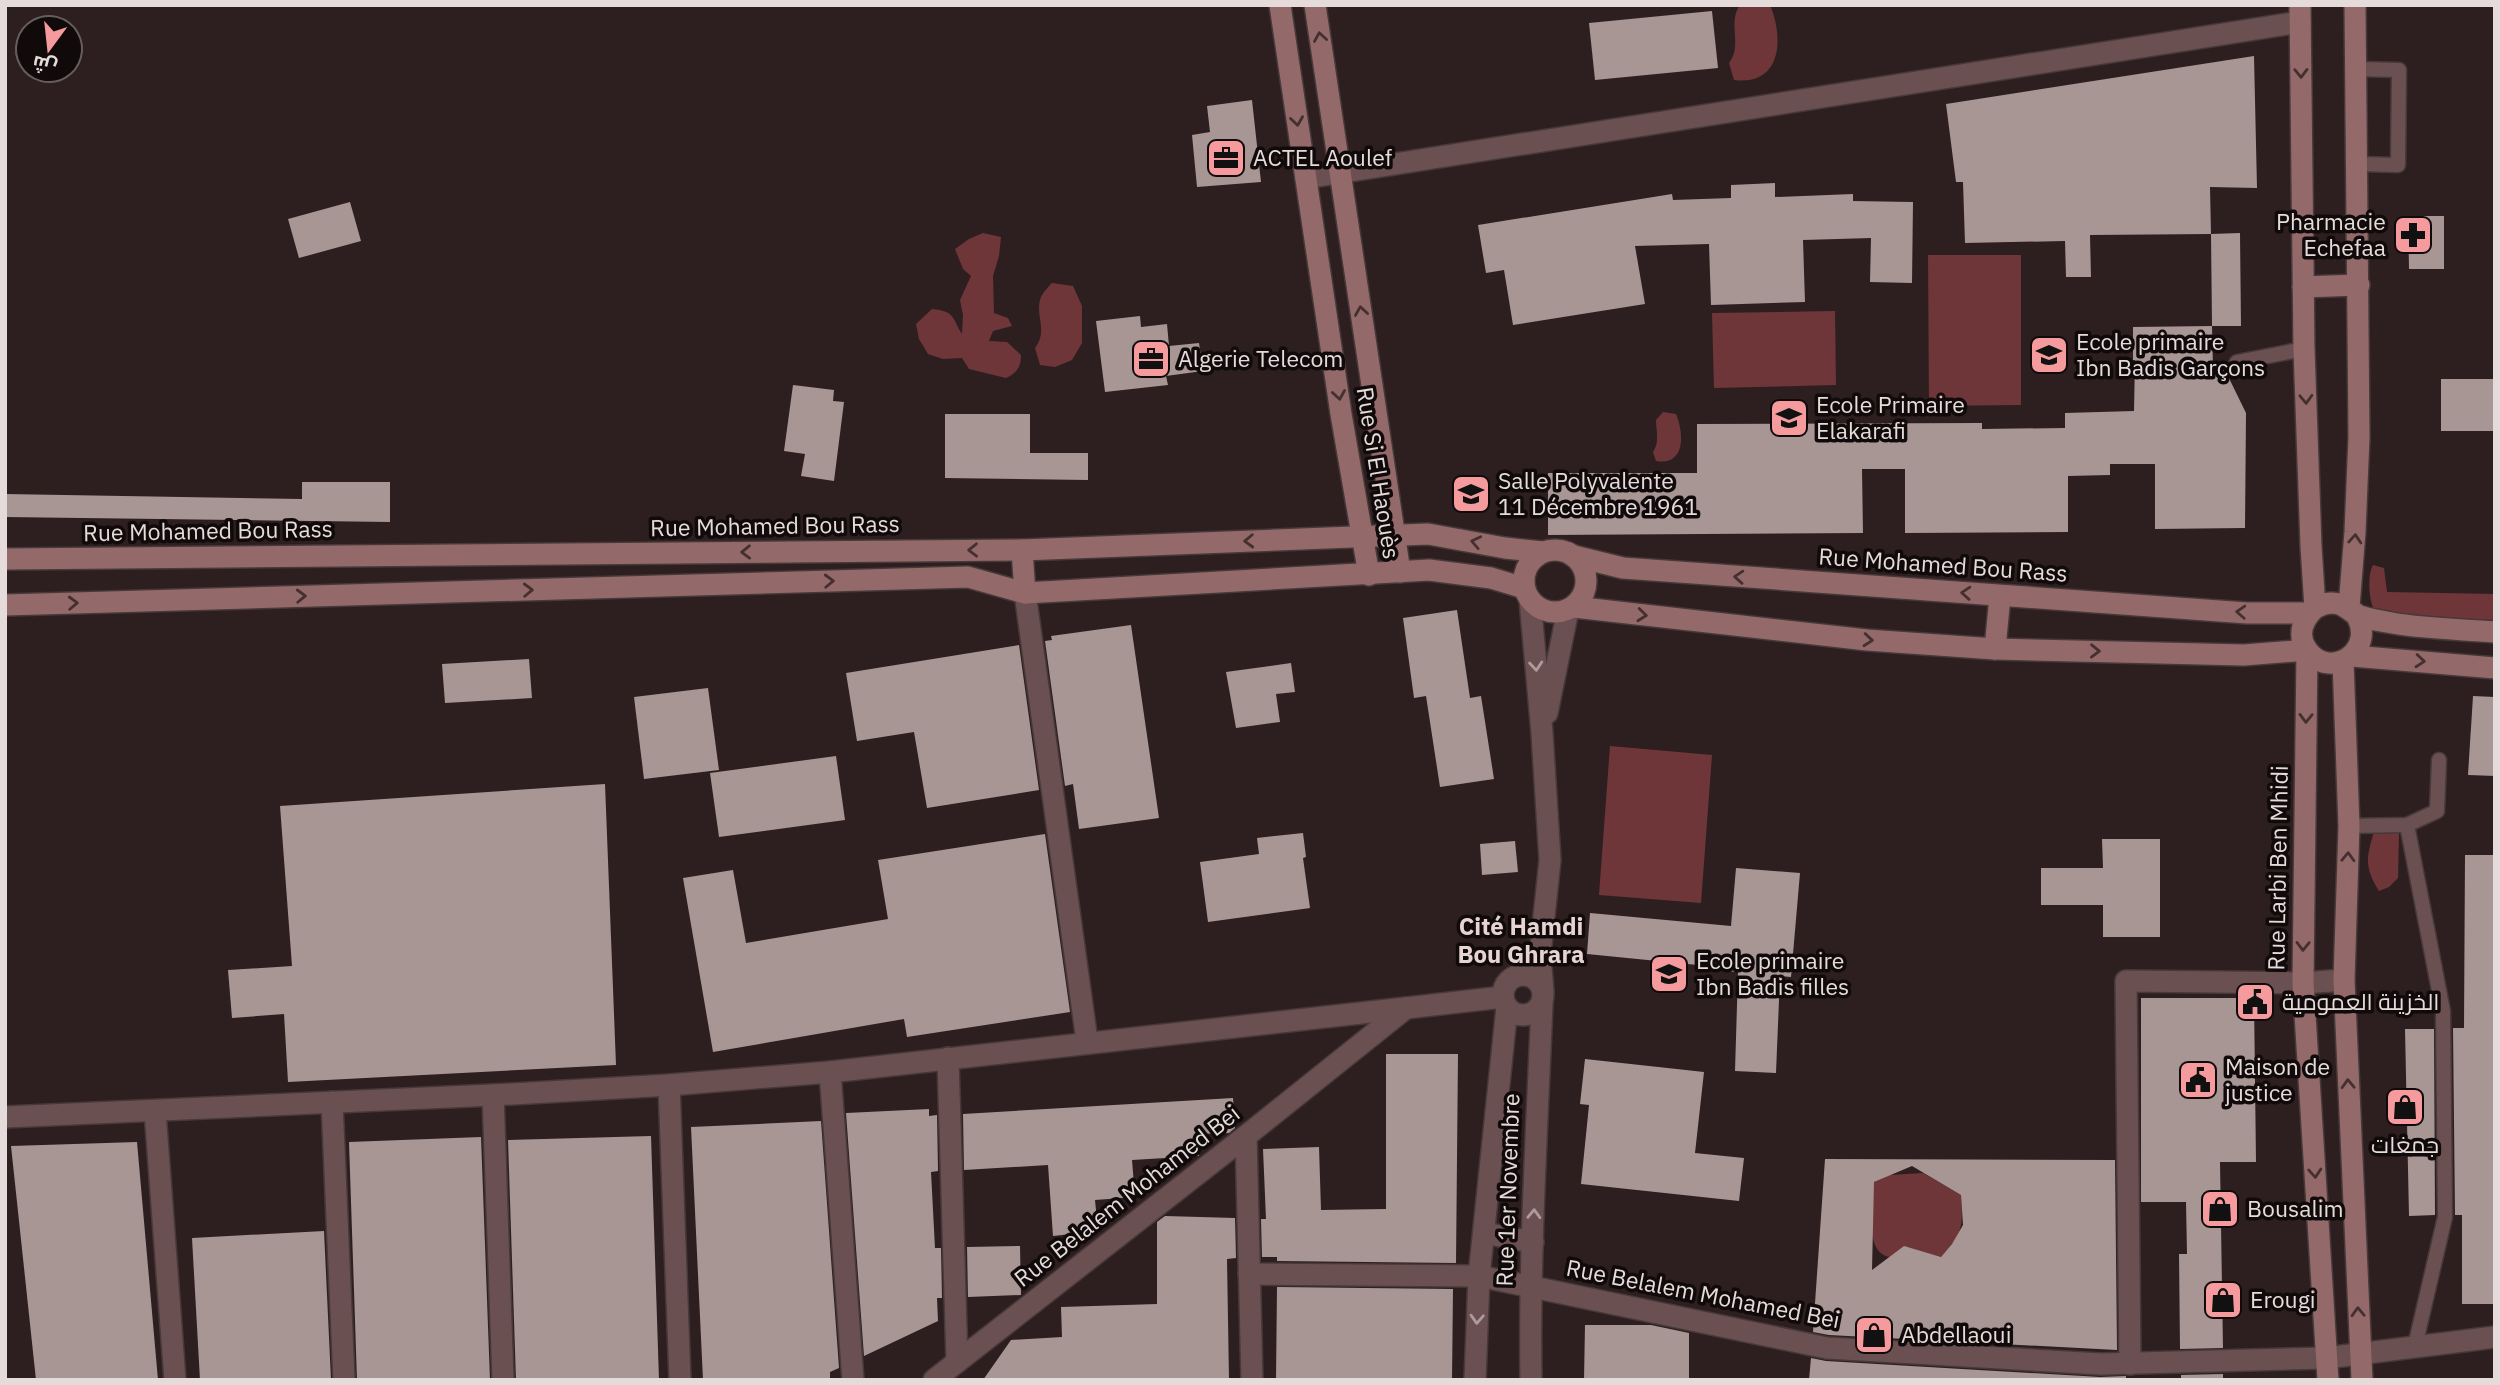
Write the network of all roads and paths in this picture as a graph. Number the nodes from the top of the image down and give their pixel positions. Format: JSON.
{"nodes":[{"id":1,"x":1280,"y":5,"type":"edge"},
{"id":2,"x":1315,"y":5,"type":"edge"},
{"id":3,"x":2355,"y":5,"type":"edge"},
{"id":4,"x":2300,"y":14,"type":"edge"},
{"id":5,"x":2357,"y":69,"type":"junction"},
{"id":6,"x":1325,"y":71,"type":"junction"},
{"id":7,"x":1291,"y":77,"type":"junction"},
{"id":8,"x":2358,"y":164,"type":"junction"},
{"id":9,"x":1340,"y":172,"type":"junction"},
{"id":10,"x":1306,"y":178,"type":"junction"},
{"id":11,"x":2359,"y":285,"type":"junction"},
{"id":12,"x":2303,"y":287,"type":"junction"},
{"id":13,"x":2304,"y":349,"type":"junction"},
{"id":14,"x":2237,"y":362,"type":"dead end"},
{"id":15,"x":1394,"y":534,"type":"junction"},
{"id":16,"x":1362,"y":536,"type":"junction"},
{"id":17,"x":1022,"y":550,"type":"junction"},
{"id":18,"x":1544,"y":552,"type":"junction"},
{"id":19,"x":1574,"y":556,"type":"junction"},
{"id":20,"x":5,"y":559,"type":"edge"},
{"id":21,"x":1399,"y":572,"type":"junction"},
{"id":22,"x":1369,"y":575,"type":"junction"},
{"id":23,"x":1025,"y":593,"type":"junction"},
{"id":24,"x":1527,"y":594,"type":"junction"},
{"id":25,"x":2000,"y":596,"type":"junction"},
{"id":26,"x":5,"y":605,"type":"edge"},
{"id":27,"x":1571,"y":609,"type":"junction"},
{"id":28,"x":2313,"y":610,"type":"junction"},
{"id":29,"x":2352,"y":610,"type":"junction"},
{"id":30,"x":2495,"y":632,"type":"edge"},
{"id":31,"x":1995,"y":649,"type":"junction"},
{"id":32,"x":2307,"y":650,"type":"junction"},
{"id":33,"x":2348,"y":658,"type":"junction"},
{"id":34,"x":2495,"y":668,"type":"edge"},
{"id":35,"x":1542,"y":733,"type":"junction"},
{"id":36,"x":2439,"y":760,"type":"dead end"},
{"id":37,"x":2407,"y":825,"type":"junction"},
{"id":38,"x":2349,"y":826,"type":"junction"},
{"id":39,"x":1540,"y":954,"type":"junction"},
{"id":40,"x":2344,"y":980,"type":"junction"},
{"id":41,"x":2303,"y":983,"type":"junction"},
{"id":42,"x":1507,"y":994,"type":"junction"},
{"id":43,"x":1543,"y":998,"type":"junction"},
{"id":44,"x":1406,"y":1007,"type":"junction"},
{"id":45,"x":1087,"y":1041,"type":"junction"},
{"id":46,"x":948,"y":1058,"type":"junction"},
{"id":47,"x":830,"y":1072,"type":"junction"},
{"id":48,"x":669,"y":1085,"type":"junction"},
{"id":49,"x":493,"y":1096,"type":"junction"},
{"id":50,"x":332,"y":1102,"type":"junction"},
{"id":51,"x":155,"y":1111,"type":"junction"},
{"id":52,"x":5,"y":1117,"type":"edge"},
{"id":53,"x":1246,"y":1136,"type":"junction"},
{"id":54,"x":1484,"y":1233,"type":"junction"},
{"id":55,"x":1533,"y":1242,"type":"junction"},
{"id":56,"x":1249,"y":1274,"type":"junction"},
{"id":57,"x":1479,"y":1276,"type":"junction"},
{"id":58,"x":1530,"y":1285,"type":"junction"},
{"id":59,"x":2495,"y":1337,"type":"edge"},
{"id":60,"x":2415,"y":1346,"type":"junction"},
{"id":61,"x":2360,"y":1354,"type":"junction"},
{"id":62,"x":2326,"y":1358,"type":"junction"},
{"id":63,"x":957,"y":1362,"type":"junction"},
{"id":64,"x":2130,"y":1364,"type":"junction"},
{"id":65,"x":2101,"y":1372,"type":"edge"},
{"id":66,"x":175,"y":1380,"type":"edge"},
{"id":67,"x":344,"y":1380,"type":"edge"},
{"id":68,"x":503,"y":1380,"type":"edge"},
{"id":69,"x":680,"y":1380,"type":"edge"},
{"id":70,"x":853,"y":1380,"type":"edge"},
{"id":71,"x":934,"y":1380,"type":"edge"},
{"id":72,"x":1252,"y":1380,"type":"edge"},
{"id":73,"x":1475,"y":1380,"type":"edge"},
{"id":74,"x":1531,"y":1380,"type":"edge"},
{"id":75,"x":2328,"y":1380,"type":"edge"},
{"id":76,"x":2362,"y":1380,"type":"edge"}],
"edges":[{"from":1,"to":7,"type":"street","name":"Rue Si El Haouès"},
{"from":6,"to":2,"type":"street","name":"Rue Si El Haouès","one_way":true},
{"from":3,"to":5,"type":"street"},
{"from":4,"to":9,"type":"street"},
{"from":4,"to":12,"type":"street","one_way":true},
{"from":5,"to":8,"type":"street"},
{"from":5,"to":8,"type":"lane"},
{"from":6,"to":7,"type":"street"},
{"from":6,"to":9,"type":"street","name":"Rue Si El Haouès"},
{"from":7,"to":10,"type":"street","name":"Rue Si El Haouès","one_way":true},
{"from":8,"to":11,"type":"street"},
{"from":9,"to":10,"type":"street"},
{"from":15,"to":9,"type":"street","name":"Rue Si El Haouès","one_way":true},
{"from":10,"to":16,"type":"street","name":"Rue Si El Haouès","one_way":true},
{"from":11,"to":12,"type":"street"},
{"from":29,"to":11,"type":"street","one_way":true},
{"from":12,"to":13,"type":"street"},
{"from":13,"to":14,"type":"lane"},
{"from":13,"to":28,"type":"street","one_way":true},
{"from":15,"to":16,"type":"street","name":"Rue Mohamed Bou Rass"},
{"from":18,"to":15,"type":"street","name":"Rue Mohamed Bou Rass","one_way":true},
{"from":15,"to":21,"type":"street","name":"Rue Si El Haouès"},
{"from":16,"to":17,"type":"street","name":"Rue Mohamed Bou Rass","one_way":true},
{"from":16,"to":22,"type":"street","name":"Rue Si El Haouès"},
{"from":17,"to":20,"type":"street","name":"Rue Mohamed Bou Rass","one_way":true},
{"from":17,"to":23,"type":"street"},
{"from":18,"to":19,"type":"street"},
{"from":18,"to":24,"type":"street"},
{"from":25,"to":19,"type":"street","name":"Rue Mohamed Bou Rass","one_way":true},
{"from":19,"to":27,"type":"street"},
{"from":21,"to":22,"type":"street"},
{"from":21,"to":24,"type":"street"},
{"from":22,"to":23,"type":"street"},
{"from":26,"to":23,"type":"street","one_way":true},
{"from":23,"to":45,"type":"street"},
{"from":24,"to":27,"type":"street"},
{"from":24,"to":35,"type":"street","one_way":true},
{"from":28,"to":25,"type":"street","name":"Rue Mohamed Bou Rass","one_way":true},
{"from":25,"to":31,"type":"street"},
{"from":27,"to":31,"type":"street","one_way":true},
{"from":27,"to":35,"type":"street"},
{"from":28,"to":29,"type":"street"},
{"from":28,"to":32,"type":"street"},
{"from":29,"to":30,"type":"street"},
{"from":29,"to":33,"type":"street"},
{"from":31,"to":32,"type":"street","one_way":true},
{"from":32,"to":33,"type":"street"},
{"from":32,"to":41,"type":"street","name":"Rue Larbi Ben Mhidi","one_way":true},
{"from":33,"to":34,"type":"street","one_way":true},
{"from":33,"to":38,"type":"street"},
{"from":35,"to":39,"type":"street"},
{"from":36,"to":37,"type":"lane"},
{"from":37,"to":38,"type":"lane"},
{"from":37,"to":60,"type":"lane"},
{"from":40,"to":38,"type":"street","one_way":true},
{"from":39,"to":42,"type":"street"},
{"from":39,"to":43,"type":"street","name":"Rue 1er Novembre"},
{"from":40,"to":41,"type":"street"},
{"from":61,"to":40,"type":"street","one_way":true},
{"from":41,"to":62,"type":"street","name":"Rue Larbi Ben Mhidi","one_way":true},
{"from":41,"to":64,"type":"street"},
{"from":42,"to":43,"type":"street"},
{"from":42,"to":43,"type":"street"},
{"from":42,"to":44,"type":"street"},
{"from":42,"to":54,"type":"street","name":"Rue 1er Novembre"},
{"from":55,"to":43,"type":"street","name":"Rue 1er Novembre","one_way":true},
{"from":44,"to":45,"type":"street"},
{"from":44,"to":53,"type":"street","name":"Rue Belalem Mohamed Bei"},
{"from":45,"to":46,"type":"street"},
{"from":46,"to":47,"type":"street"},
{"from":46,"to":63,"type":"street"},
{"from":47,"to":48,"type":"street"},
{"from":47,"to":70,"type":"street"},
{"from":48,"to":49,"type":"street"},
{"from":48,"to":69,"type":"street"},
{"from":49,"to":50,"type":"street"},
{"from":49,"to":68,"type":"street"},
{"from":50,"to":51,"type":"street"},
{"from":50,"to":67,"type":"street"},
{"from":51,"to":52,"type":"street"},
{"from":51,"to":66,"type":"street"},
{"from":53,"to":56,"type":"street"},
{"from":53,"to":63,"type":"street","name":"Rue Belalem Mohamed Bei"},
{"from":54,"to":55,"type":"street"},
{"from":54,"to":57,"type":"street","name":"Rue 1er Novembre"},
{"from":55,"to":58,"type":"street","name":"Rue 1er Novembre"},
{"from":56,"to":57,"type":"street","name":"Rue Belalem Mohamed Bei"},
{"from":56,"to":72,"type":"street"},
{"from":57,"to":58,"type":"street","name":"Rue Belalem Mohamed Bei"},
{"from":57,"to":73,"type":"street","name":"Rue 1er Novembre","one_way":true},
{"from":58,"to":65,"type":"street","name":"Rue Belalem Mohamed Bei"},
{"from":58,"to":74,"type":"street","name":"Rue 1er Novembre"},
{"from":59,"to":60,"type":"street","name":"Rue Belalem Mohamed Bei"},
{"from":60,"to":61,"type":"street","name":"Rue Belalem Mohamed Bei"},
{"from":61,"to":62,"type":"street","name":"Rue Belalem Mohamed Bei"},
{"from":61,"to":76,"type":"street"},
{"from":62,"to":64,"type":"street","name":"Rue Belalem Mohamed Bei"},
{"from":62,"to":75,"type":"street","name":"Rue Larbi Ben Mhidi"},
{"from":63,"to":71,"type":"street","name":"Rue Belalem Mohamed Bei"},
{"from":64,"to":65,"type":"street","name":"Rue Belalem Mohamed Bei"}]}
